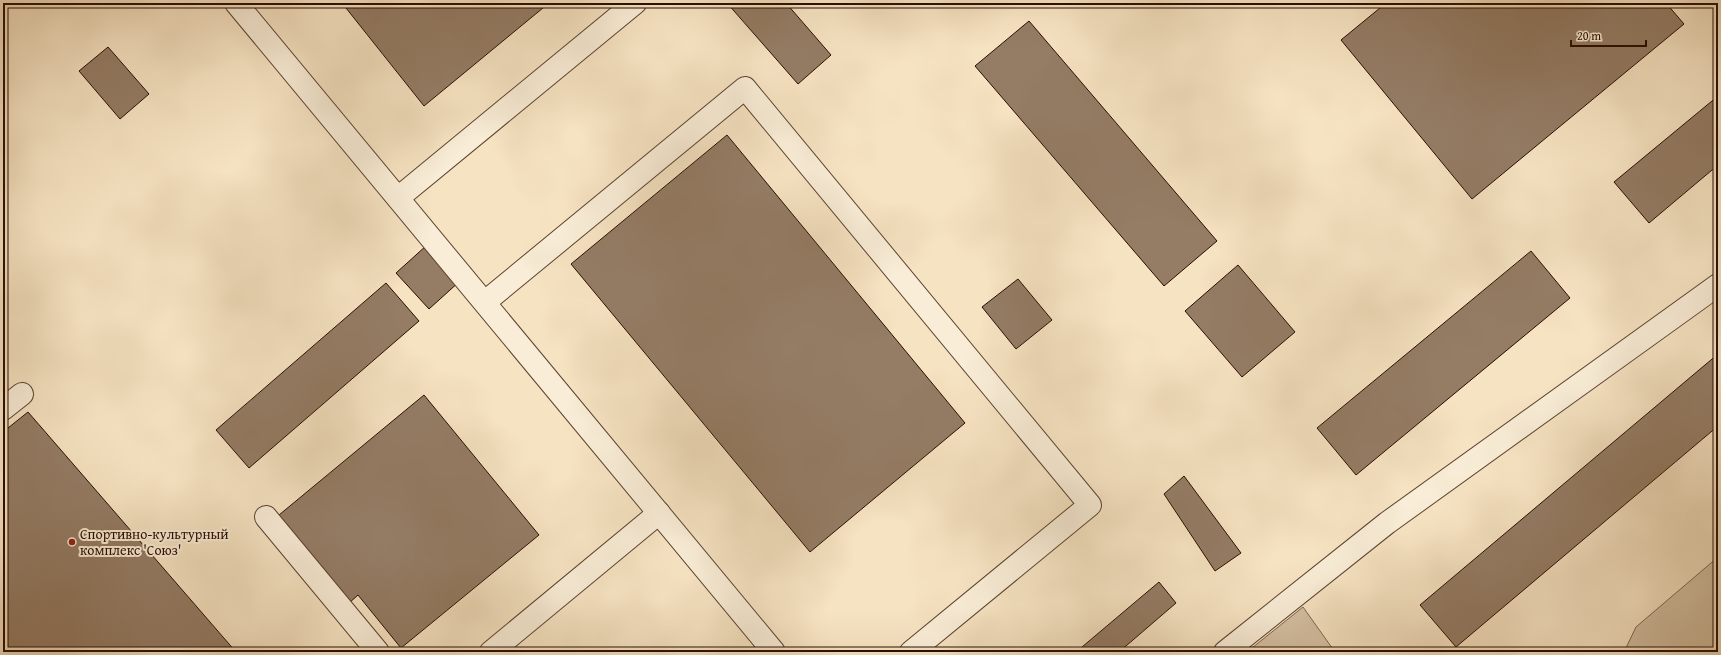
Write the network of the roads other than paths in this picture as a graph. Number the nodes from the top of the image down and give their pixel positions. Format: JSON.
{"nodes":[{"id":1,"x":236,"y":3,"type":"edge"},
{"id":2,"x":635,"y":3,"type":"edge"},
{"id":3,"x":398,"y":198,"type":"junction"},
{"id":4,"x":1718,"y":285,"type":"edge"},
{"id":5,"x":485,"y":302,"type":"junction"},
{"id":6,"x":22,"y":394,"type":"dead end"},
{"id":7,"x":3,"y":408,"type":"edge"},
{"id":8,"x":659,"y":513,"type":"junction"},
{"id":9,"x":266,"y":517,"type":"dead end"},
{"id":10,"x":378,"y":652,"type":"edge"},
{"id":11,"x":491,"y":652,"type":"edge"},
{"id":12,"x":774,"y":652,"type":"edge"},
{"id":13,"x":911,"y":652,"type":"edge"},
{"id":14,"x":1225,"y":652,"type":"edge"}],
"edges":[{"from":1,"to":3,"type":"lane"},
{"from":2,"to":3,"type":"lane"},
{"from":3,"to":5,"type":"lane"},
{"from":4,"to":14,"type":"lane"},
{"from":5,"to":8,"type":"lane"},
{"from":5,"to":13,"type":"lane"},
{"from":6,"to":7,"type":"lane"},
{"from":8,"to":11,"type":"lane"},
{"from":8,"to":12,"type":"lane"},
{"from":9,"to":10,"type":"lane"}]}
